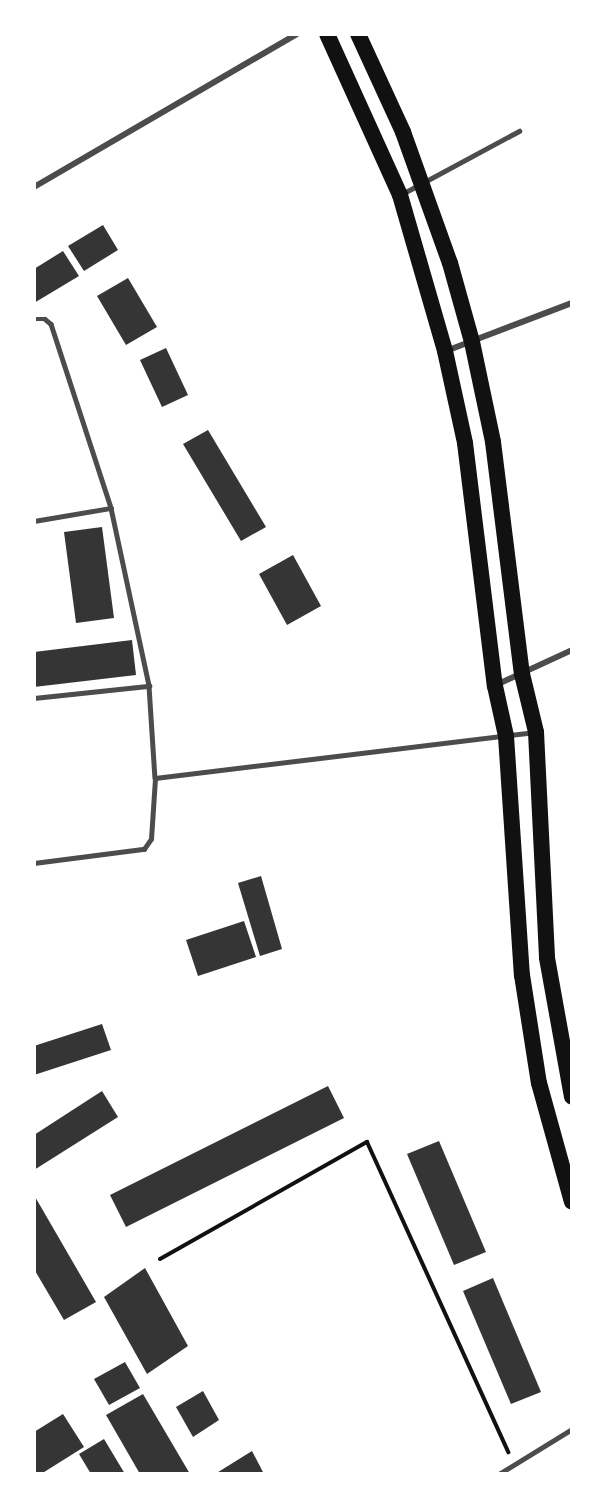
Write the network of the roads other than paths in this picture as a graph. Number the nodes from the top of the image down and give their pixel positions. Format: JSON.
{"nodes":[{"id":1,"x":297,"y":34,"type":"edge"},
{"id":2,"x":327,"y":34,"type":"edge"},
{"id":3,"x":358,"y":34,"type":"edge"},
{"id":4,"x":519,"y":131,"type":"dead end"},
{"id":5,"x":423,"y":184,"type":"junction"},
{"id":6,"x":34,"y":187,"type":"edge"},
{"id":7,"x":400,"y":195,"type":"junction"},
{"id":8,"x":572,"y":303,"type":"edge"},
{"id":9,"x":34,"y":319,"type":"edge"},
{"id":10,"x":472,"y":342,"type":"junction"},
{"id":11,"x":445,"y":351,"type":"junction"},
{"id":12,"x":499,"y":485,"type":"junction"},
{"id":13,"x":472,"y":490,"type":"junction"},
{"id":14,"x":111,"y":508,"type":"junction"},
{"id":15,"x":34,"y":521,"type":"edge"},
{"id":16,"x":572,"y":650,"type":"edge"},
{"id":17,"x":522,"y":674,"type":"junction"},
{"id":18,"x":149,"y":686,"type":"junction"},
{"id":19,"x":495,"y":686,"type":"junction"},
{"id":20,"x":34,"y":698,"type":"edge"},
{"id":21,"x":536,"y":732,"type":"junction"},
{"id":22,"x":507,"y":736,"type":"junction"},
{"id":23,"x":155,"y":778,"type":"junction"},
{"id":24,"x":34,"y":863,"type":"edge"},
{"id":25,"x":572,"y":1096,"type":"edge"},
{"id":26,"x":572,"y":1202,"type":"edge"},
{"id":27,"x":572,"y":1429,"type":"edge"},
{"id":28,"x":499,"y":1473,"type":"edge"}],
"edges":[{"from":1,"to":6,"type":"street"},
{"from":2,"to":7,"type":"highway"},
{"from":3,"to":5,"type":"highway"},
{"from":4,"to":5,"type":"lane"},
{"from":5,"to":7,"type":"lane"},
{"from":5,"to":10,"type":"highway"},
{"from":7,"to":11,"type":"highway"},
{"from":8,"to":10,"type":"street"},
{"from":9,"to":14,"type":"lane"},
{"from":10,"to":11,"type":"street"},
{"from":10,"to":12,"type":"highway"},
{"from":11,"to":13,"type":"highway"},
{"from":12,"to":13,"type":"highway"},
{"from":12,"to":17,"type":"highway"},
{"from":13,"to":19,"type":"highway"},
{"from":14,"to":15,"type":"lane"},
{"from":14,"to":18,"type":"lane"},
{"from":16,"to":17,"type":"street"},
{"from":17,"to":19,"type":"street"},
{"from":17,"to":21,"type":"highway"},
{"from":18,"to":20,"type":"lane"},
{"from":18,"to":23,"type":"lane"},
{"from":19,"to":22,"type":"highway"},
{"from":21,"to":22,"type":"lane"},
{"from":21,"to":25,"type":"highway"},
{"from":22,"to":23,"type":"lane"},
{"from":22,"to":26,"type":"highway"},
{"from":23,"to":24,"type":"lane"},
{"from":27,"to":28,"type":"lane"}]}
